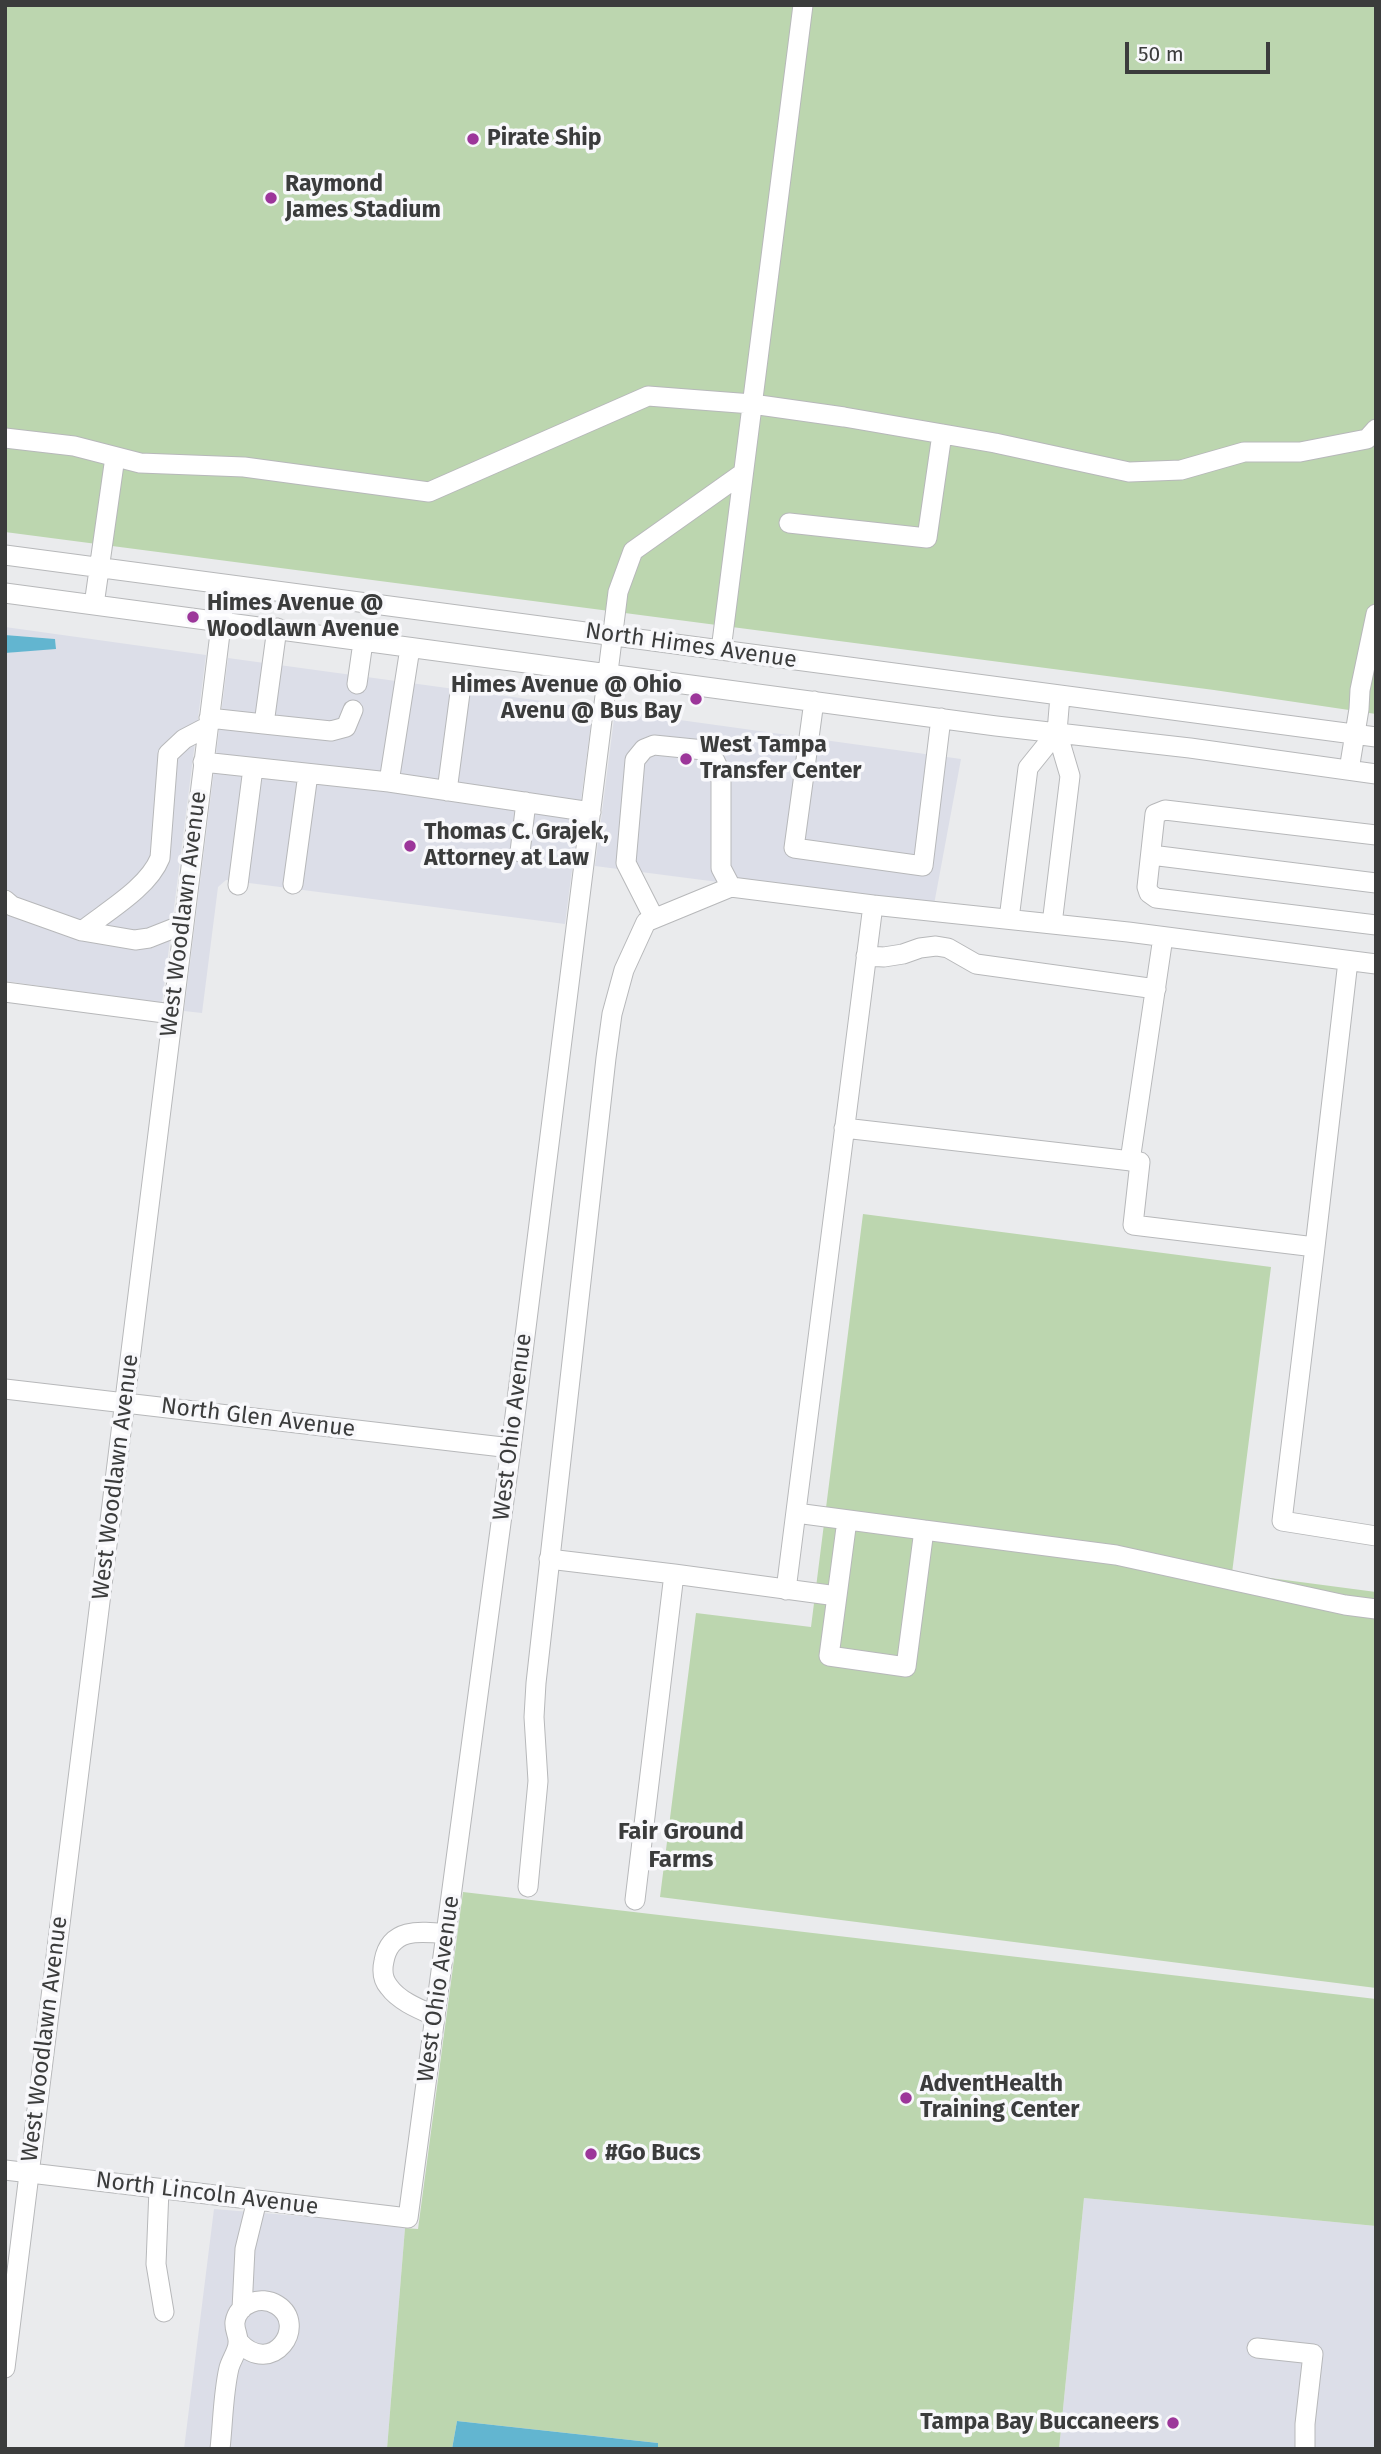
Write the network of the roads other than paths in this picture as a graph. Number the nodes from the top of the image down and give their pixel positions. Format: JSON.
{"nodes":[{"id":1,"x":803,"y":5,"type":"edge"},
{"id":2,"x":752,"y":404,"type":"junction"},
{"id":3,"x":1376,"y":429,"type":"edge"},
{"id":4,"x":942,"y":434,"type":"junction"},
{"id":5,"x":5,"y":438,"type":"edge"},
{"id":6,"x":115,"y":457,"type":"junction"},
{"id":7,"x":743,"y":473,"type":"junction"},
{"id":8,"x":789,"y":523,"type":"dead end"},
{"id":9,"x":5,"y":555,"type":"edge"},
{"id":10,"x":101,"y":567,"type":"junction"},
{"id":11,"x":226,"y":585,"type":"junction"},
{"id":12,"x":5,"y":593,"type":"edge"},
{"id":13,"x":94,"y":605,"type":"junction"},
{"id":14,"x":1376,"y":614,"type":"edge"},
{"id":15,"x":222,"y":621,"type":"junction"},
{"id":16,"x":277,"y":628,"type":"junction"},
{"id":17,"x":613,"y":635,"type":"junction"},
{"id":18,"x":363,"y":642,"type":"junction"},
{"id":19,"x":410,"y":648,"type":"junction"},
{"id":20,"x":721,"y":650,"type":"junction"},
{"id":21,"x":608,"y":673,"type":"junction"},
{"id":22,"x":357,"y":684,"type":"dead end"},
{"id":23,"x":460,"y":693,"type":"dead end"},
{"id":24,"x":1060,"y":696,"type":"junction"},
{"id":25,"x":814,"y":701,"type":"junction"},
{"id":26,"x":353,"y":710,"type":"dead end"},
{"id":27,"x":942,"y":718,"type":"junction"},
{"id":28,"x":208,"y":722,"type":"junction"},
{"id":29,"x":264,"y":724,"type":"junction"},
{"id":30,"x":1057,"y":732,"type":"junction"},
{"id":31,"x":1355,"y":734,"type":"junction"},
{"id":32,"x":1376,"y":737,"type":"edge"},
{"id":33,"x":203,"y":762,"type":"junction"},
{"id":34,"x":253,"y":768,"type":"junction"},
{"id":35,"x":1349,"y":770,"type":"junction"},
{"id":36,"x":308,"y":774,"type":"junction"},
{"id":37,"x":1376,"y":774,"type":"edge"},
{"id":38,"x":389,"y":782,"type":"junction"},
{"id":39,"x":447,"y":791,"type":"junction"},
{"id":40,"x":526,"y":802,"type":"junction"},
{"id":41,"x":591,"y":812,"type":"junction"},
{"id":42,"x":1376,"y":835,"type":"edge"},
{"id":43,"x":520,"y":852,"type":"dead end"},
{"id":44,"x":1151,"y":855,"type":"junction"},
{"id":45,"x":1376,"y":883,"type":"edge"},
{"id":46,"x":293,"y":884,"type":"dead end"},
{"id":47,"x":238,"y":885,"type":"dead end"},
{"id":48,"x":731,"y":887,"type":"junction"},
{"id":49,"x":5,"y":900,"type":"edge"},
{"id":50,"x":873,"y":905,"type":"junction"},
{"id":51,"x":654,"y":918,"type":"junction"},
{"id":52,"x":1009,"y":919,"type":"junction"},
{"id":53,"x":1052,"y":924,"type":"junction"},
{"id":54,"x":182,"y":925,"type":"junction"},
{"id":55,"x":1376,"y":925,"type":"edge"},
{"id":56,"x":82,"y":931,"type":"junction"},
{"id":57,"x":1163,"y":937,"type":"junction"},
{"id":58,"x":866,"y":957,"type":"junction"},
{"id":59,"x":1348,"y":961,"type":"junction"},
{"id":60,"x":1376,"y":964,"type":"edge"},
{"id":61,"x":1156,"y":989,"type":"junction"},
{"id":62,"x":5,"y":992,"type":"edge"},
{"id":63,"x":172,"y":1014,"type":"junction"},
{"id":64,"x":844,"y":1128,"type":"junction"},
{"id":65,"x":1130,"y":1161,"type":"junction"},
{"id":66,"x":1315,"y":1247,"type":"junction"},
{"id":67,"x":5,"y":1389,"type":"edge"},
{"id":68,"x":126,"y":1403,"type":"junction"},
{"id":69,"x":511,"y":1448,"type":"junction"},
{"id":70,"x":796,"y":1513,"type":"junction"},
{"id":71,"x":847,"y":1520,"type":"junction"},
{"id":72,"x":924,"y":1530,"type":"junction"},
{"id":73,"x":1376,"y":1536,"type":"edge"},
{"id":74,"x":549,"y":1559,"type":"junction"},
{"id":75,"x":674,"y":1574,"type":"junction"},
{"id":76,"x":786,"y":1590,"type":"junction"},
{"id":77,"x":836,"y":1597,"type":"junction"},
{"id":78,"x":1376,"y":1609,"type":"edge"},
{"id":79,"x":528,"y":1887,"type":"dead end"},
{"id":80,"x":635,"y":1900,"type":"dead end"},
{"id":81,"x":446,"y":1934,"type":"junction"},
{"id":82,"x":435,"y":2017,"type":"junction"},
{"id":83,"x":5,"y":2171,"type":"edge"},
{"id":84,"x":28,"y":2173,"type":"junction"},
{"id":85,"x":159,"y":2189,"type":"junction"},
{"id":86,"x":257,"y":2200,"type":"junction"},
{"id":87,"x":408,"y":2218,"type":"joint"},
{"id":88,"x":242,"y":2309,"type":"junction"},
{"id":89,"x":164,"y":2312,"type":"dead end"},
{"id":90,"x":239,"y":2342,"type":"junction"},
{"id":91,"x":1257,"y":2348,"type":"dead end"},
{"id":92,"x":5,"y":2368,"type":"edge"},
{"id":93,"x":220,"y":2449,"type":"edge"},
{"id":94,"x":1305,"y":2449,"type":"edge"}],
"edges":[{"from":1,"to":2,"type":"street"},
{"from":2,"to":4,"type":"street"},
{"from":2,"to":6,"type":"street"},
{"from":2,"to":7,"type":"street"},
{"from":3,"to":4,"type":"street"},
{"from":4,"to":8,"type":"street"},
{"from":5,"to":6,"type":"street"},
{"from":6,"to":10,"type":"street"},
{"from":7,"to":17,"type":"street","name":"West Ohio Avenue"},
{"from":7,"to":20,"type":"street"},
{"from":9,"to":10,"type":"street","name":"North Himes Avenue"},
{"from":10,"to":11,"type":"street","name":"North Himes Avenue"},
{"from":10,"to":13,"type":"street"},
{"from":11,"to":15,"type":"street","name":"West Woodlawn Avenue"},
{"from":11,"to":17,"type":"street","name":"North Himes Avenue"},
{"from":12,"to":13,"type":"street","name":"North Himes Avenue"},
{"from":13,"to":15,"type":"street","name":"North Himes Avenue"},
{"from":14,"to":31,"type":"street"},
{"from":15,"to":16,"type":"street","name":"North Himes Avenue"},
{"from":15,"to":28,"type":"street","name":"West Woodlawn Avenue"},
{"from":16,"to":18,"type":"street","name":"North Himes Avenue"},
{"from":16,"to":29,"type":"street"},
{"from":17,"to":20,"type":"street","name":"North Himes Avenue"},
{"from":17,"to":21,"type":"street","name":"West Ohio Avenue"},
{"from":18,"to":19,"type":"street","name":"North Himes Avenue"},
{"from":18,"to":22,"type":"street"},
{"from":19,"to":21,"type":"street","name":"North Himes Avenue"},
{"from":19,"to":38,"type":"street"},
{"from":20,"to":24,"type":"street","name":"North Himes Avenue"},
{"from":21,"to":25,"type":"street","name":"North Himes Avenue"},
{"from":21,"to":41,"type":"street","name":"West Ohio Avenue"},
{"from":23,"to":39,"type":"street"},
{"from":24,"to":30,"type":"street"},
{"from":24,"to":31,"type":"street","name":"North Himes Avenue"},
{"from":25,"to":27,"type":"street","name":"North Himes Avenue"},
{"from":25,"to":27,"type":"street"},
{"from":26,"to":29,"type":"street"},
{"from":27,"to":30,"type":"street","name":"North Himes Avenue"},
{"from":28,"to":29,"type":"street"},
{"from":28,"to":33,"type":"street","name":"West Woodlawn Avenue"},
{"from":28,"to":56,"type":"street"},
{"from":30,"to":35,"type":"street","name":"North Himes Avenue"},
{"from":30,"to":52,"type":"street"},
{"from":30,"to":53,"type":"street"},
{"from":31,"to":32,"type":"street","name":"North Himes Avenue"},
{"from":31,"to":35,"type":"street"},
{"from":33,"to":34,"type":"street"},
{"from":33,"to":54,"type":"street","name":"West Woodlawn Avenue"},
{"from":34,"to":36,"type":"street"},
{"from":34,"to":47,"type":"street"},
{"from":35,"to":37,"type":"street","name":"North Himes Avenue"},
{"from":36,"to":38,"type":"street"},
{"from":36,"to":46,"type":"street"},
{"from":38,"to":39,"type":"street"},
{"from":39,"to":40,"type":"street"},
{"from":40,"to":41,"type":"street"},
{"from":40,"to":43,"type":"street"},
{"from":41,"to":69,"type":"street","name":"West Ohio Avenue"},
{"from":42,"to":44,"type":"street"},
{"from":44,"to":45,"type":"street"},
{"from":44,"to":55,"type":"street"},
{"from":48,"to":50,"type":"street"},
{"from":48,"to":51,"type":"street"},
{"from":48,"to":51,"type":"street"},
{"from":49,"to":56,"type":"street"},
{"from":50,"to":52,"type":"street"},
{"from":50,"to":58,"type":"street"},
{"from":51,"to":74,"type":"street"},
{"from":52,"to":53,"type":"street"},
{"from":53,"to":57,"type":"street"},
{"from":54,"to":56,"type":"street"},
{"from":54,"to":63,"type":"street","name":"West Woodlawn Avenue"},
{"from":57,"to":59,"type":"street"},
{"from":57,"to":61,"type":"street"},
{"from":58,"to":61,"type":"street"},
{"from":58,"to":64,"type":"street"},
{"from":59,"to":60,"type":"street"},
{"from":59,"to":66,"type":"street"},
{"from":61,"to":65,"type":"street"},
{"from":62,"to":63,"type":"street"},
{"from":63,"to":68,"type":"street","name":"West Woodlawn Avenue"},
{"from":64,"to":65,"type":"street"},
{"from":64,"to":70,"type":"street"},
{"from":65,"to":66,"type":"street"},
{"from":66,"to":73,"type":"street"},
{"from":67,"to":68,"type":"street","name":"North Glen Avenue"},
{"from":68,"to":69,"type":"street","name":"North Glen Avenue"},
{"from":68,"to":84,"type":"street","name":"West Woodlawn Avenue"},
{"from":69,"to":81,"type":"street","name":"West Ohio Avenue"},
{"from":70,"to":71,"type":"street"},
{"from":70,"to":76,"type":"street"},
{"from":71,"to":72,"type":"street"},
{"from":71,"to":77,"type":"street"},
{"from":72,"to":77,"type":"street"},
{"from":72,"to":78,"type":"street"},
{"from":74,"to":75,"type":"street"},
{"from":74,"to":79,"type":"street"},
{"from":75,"to":76,"type":"street"},
{"from":75,"to":80,"type":"street"},
{"from":76,"to":77,"type":"street"},
{"from":81,"to":82,"type":"street","name":"West Ohio Avenue"},
{"from":81,"to":82,"type":"street"},
{"from":82,"to":87,"type":"street","name":"West Ohio Avenue"},
{"from":83,"to":84,"type":"street","name":"North Lincoln Avenue"},
{"from":84,"to":85,"type":"street","name":"North Lincoln Avenue"},
{"from":84,"to":92,"type":"street","name":"West Woodlawn Avenue"},
{"from":85,"to":86,"type":"street","name":"North Lincoln Avenue"},
{"from":85,"to":89,"type":"street"},
{"from":86,"to":87,"type":"street","name":"North Lincoln Avenue"},
{"from":86,"to":88,"type":"street"},
{"from":88,"to":90,"type":"street"},
{"from":88,"to":90,"type":"street"},
{"from":90,"to":93,"type":"street"},
{"from":91,"to":94,"type":"street"}]}
